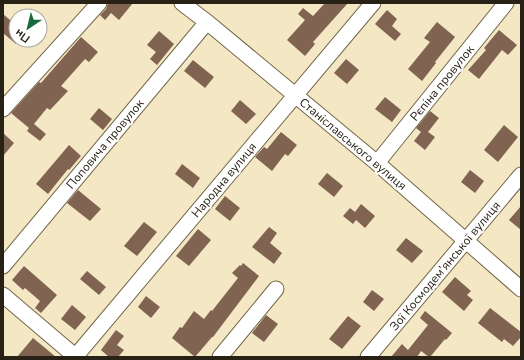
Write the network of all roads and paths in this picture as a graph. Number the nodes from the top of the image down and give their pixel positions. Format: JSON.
{"nodes":[{"id":1,"x":99,"y":3,"type":"edge"},
{"id":2,"x":182,"y":3,"type":"edge"},
{"id":3,"x":373,"y":3,"type":"edge"},
{"id":4,"x":506,"y":3,"type":"edge"},
{"id":5,"x":208,"y":22,"type":"junction"},
{"id":6,"x":295,"y":95,"type":"junction"},
{"id":7,"x":3,"y":109,"type":"edge"},
{"id":8,"x":377,"y":164,"type":"junction"},
{"id":9,"x":521,"y":175,"type":"edge"},
{"id":10,"x":466,"y":241,"type":"junction"},
{"id":11,"x":3,"y":266,"type":"edge"},
{"id":12,"x":276,"y":289,"type":"dead end"},
{"id":13,"x":521,"y":289,"type":"edge"},
{"id":14,"x":3,"y":295,"type":"edge"},
{"id":15,"x":76,"y":357,"type":"edge"},
{"id":16,"x":220,"y":357,"type":"edge"},
{"id":17,"x":368,"y":357,"type":"edge"}],
"edges":[{"from":1,"to":7,"type":"street"},
{"from":2,"to":5,"type":"street","name":"Станіславського вулиця"},
{"from":3,"to":6,"type":"street","name":"Народна вулиця"},
{"from":4,"to":8,"type":"street","name":"Рєпіна провулок"},
{"from":5,"to":6,"type":"street","name":"Станіславського вулиця"},
{"from":5,"to":11,"type":"street","name":"Поповича провулок"},
{"from":6,"to":8,"type":"street","name":"Станіславського вулиця"},
{"from":6,"to":15,"type":"street","name":"Народна вулиця"},
{"from":8,"to":10,"type":"street","name":"Станіславського вулиця"},
{"from":9,"to":10,"type":"street","name":"Зої Космодем’янської вулиця"},
{"from":10,"to":13,"type":"street","name":"Станіславського вулиця"},
{"from":10,"to":17,"type":"street","name":"Зої Космодем’янської вулиця"},
{"from":12,"to":16,"type":"street"},
{"from":14,"to":15,"type":"street"}]}
